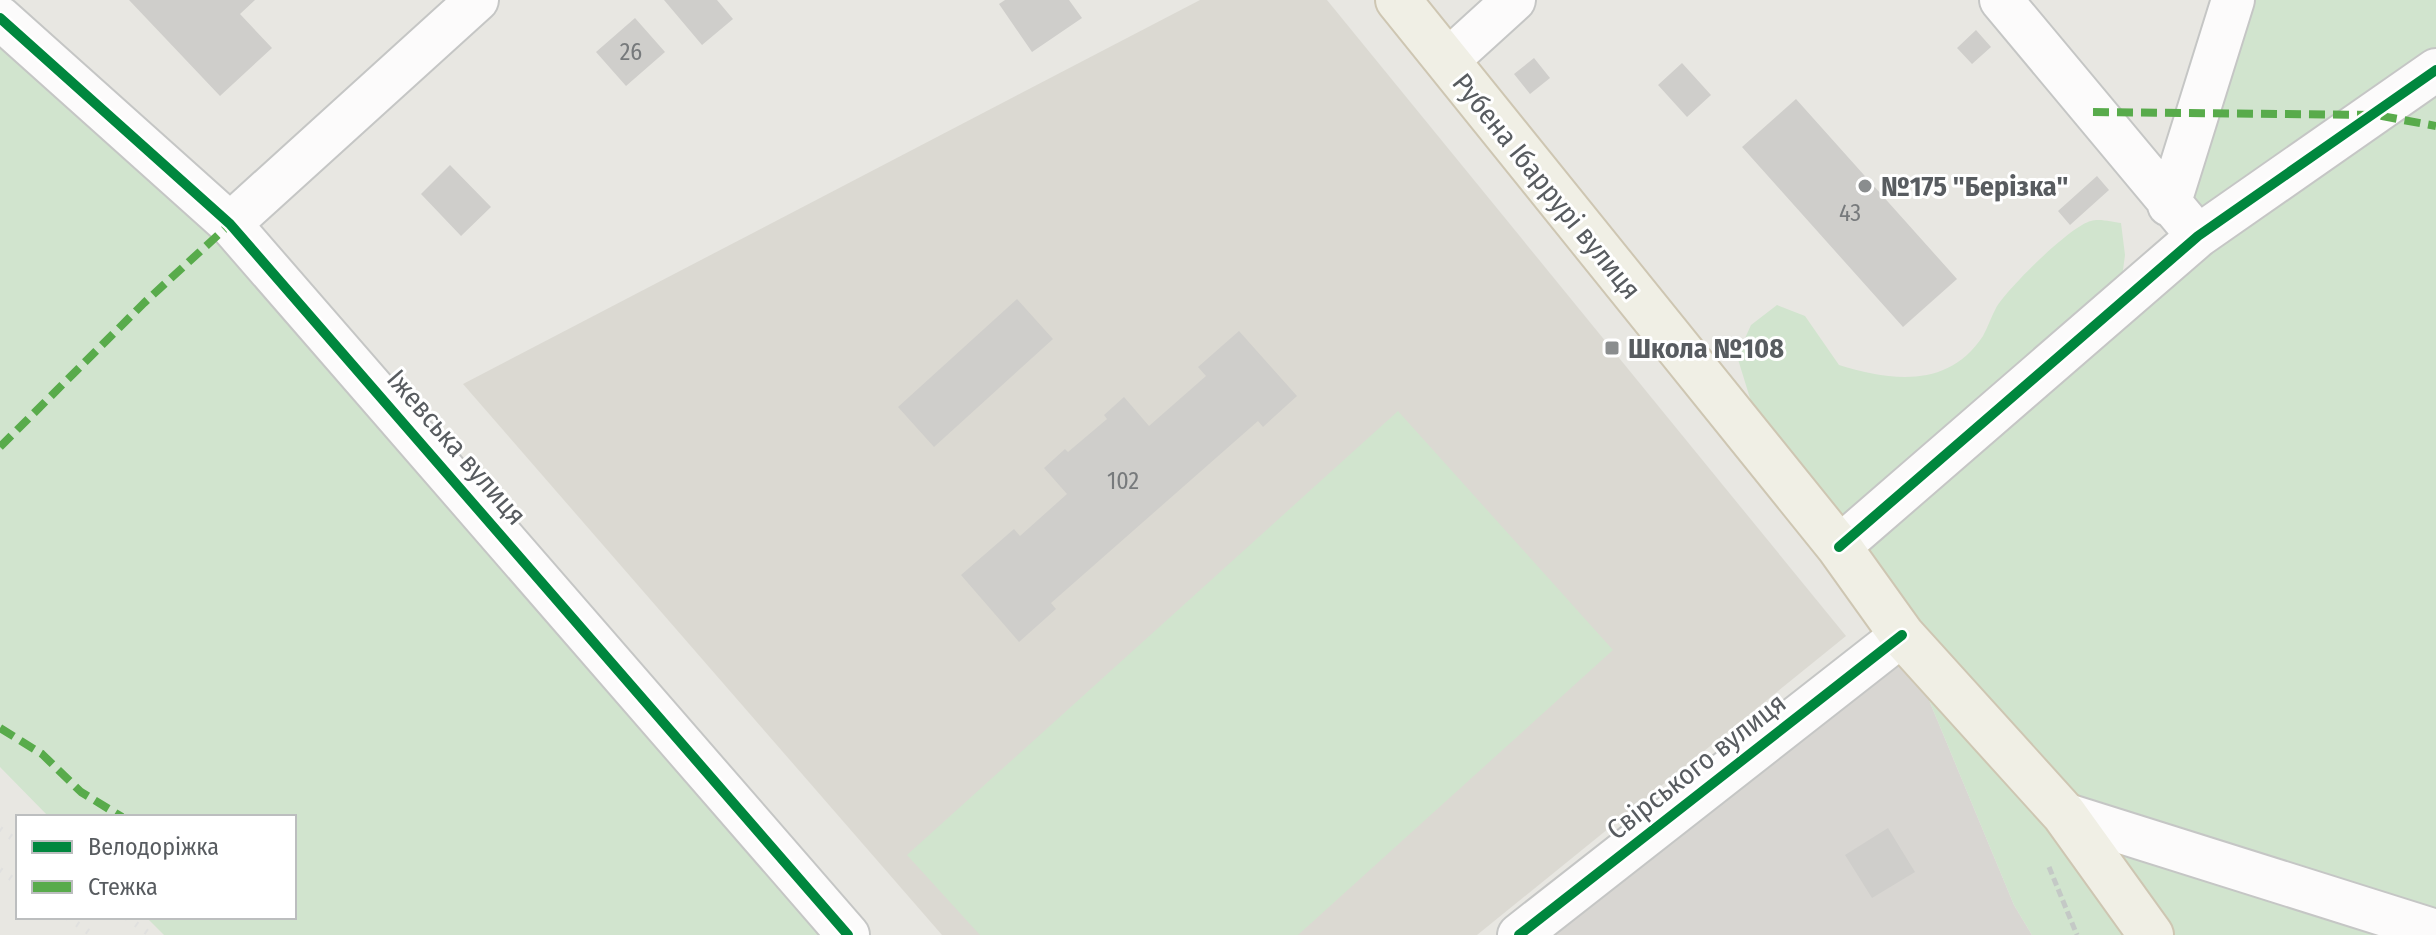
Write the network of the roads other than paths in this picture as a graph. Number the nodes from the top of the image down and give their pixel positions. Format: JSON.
{"nodes":[{"id":1,"x":477,"y":0,"type":"edge"},
{"id":2,"x":1398,"y":0,"type":"edge"},
{"id":3,"x":1514,"y":0,"type":"edge"},
{"id":4,"x":2001,"y":0,"type":"edge"},
{"id":5,"x":2233,"y":0,"type":"edge"},
{"id":6,"x":0,"y":18,"type":"edge"},
{"id":7,"x":1447,"y":61,"type":"junction"},
{"id":8,"x":2436,"y":70,"type":"edge"},
{"id":9,"x":2169,"y":205,"type":"junction"},
{"id":10,"x":230,"y":224,"type":"junction"},
{"id":11,"x":2198,"y":236,"type":"junction"},
{"id":12,"x":1839,"y":547,"type":"junction"},
{"id":13,"x":1902,"y":635,"type":"junction"},
{"id":14,"x":2064,"y":814,"type":"junction"},
{"id":15,"x":2436,"y":931,"type":"edge"},
{"id":16,"x":848,"y":935,"type":"edge"},
{"id":17,"x":1519,"y":935,"type":"edge"},
{"id":18,"x":2151,"y":935,"type":"edge"}],
"edges":[{"from":1,"to":10,"type":"street"},
{"from":2,"to":7,"type":"main road","name":"Рубена Ібаррурі вулиця"},
{"from":3,"to":7,"type":"street"},
{"from":4,"to":9,"type":"street"},
{"from":5,"to":9,"type":"street"},
{"from":6,"to":10,"type":"street","name":"Іжевська вулиця"},
{"from":7,"to":12,"type":"main road","name":"Рубена Ібаррурі вулиця"},
{"from":8,"to":11,"type":"street"},
{"from":9,"to":11,"type":"street"},
{"from":10,"to":16,"type":"street","name":"Іжевська вулиця"},
{"from":11,"to":12,"type":"street"},
{"from":12,"to":13,"type":"main road","name":"Рубена Ібаррурі вулиця"},
{"from":13,"to":14,"type":"main road","name":"Рубена Ібаррурі вулиця"},
{"from":13,"to":17,"type":"street","name":"Свірського вулиця"},
{"from":14,"to":15,"type":"street"},
{"from":14,"to":18,"type":"main road","name":"Рубена Ібаррурі вулиця"}]}
